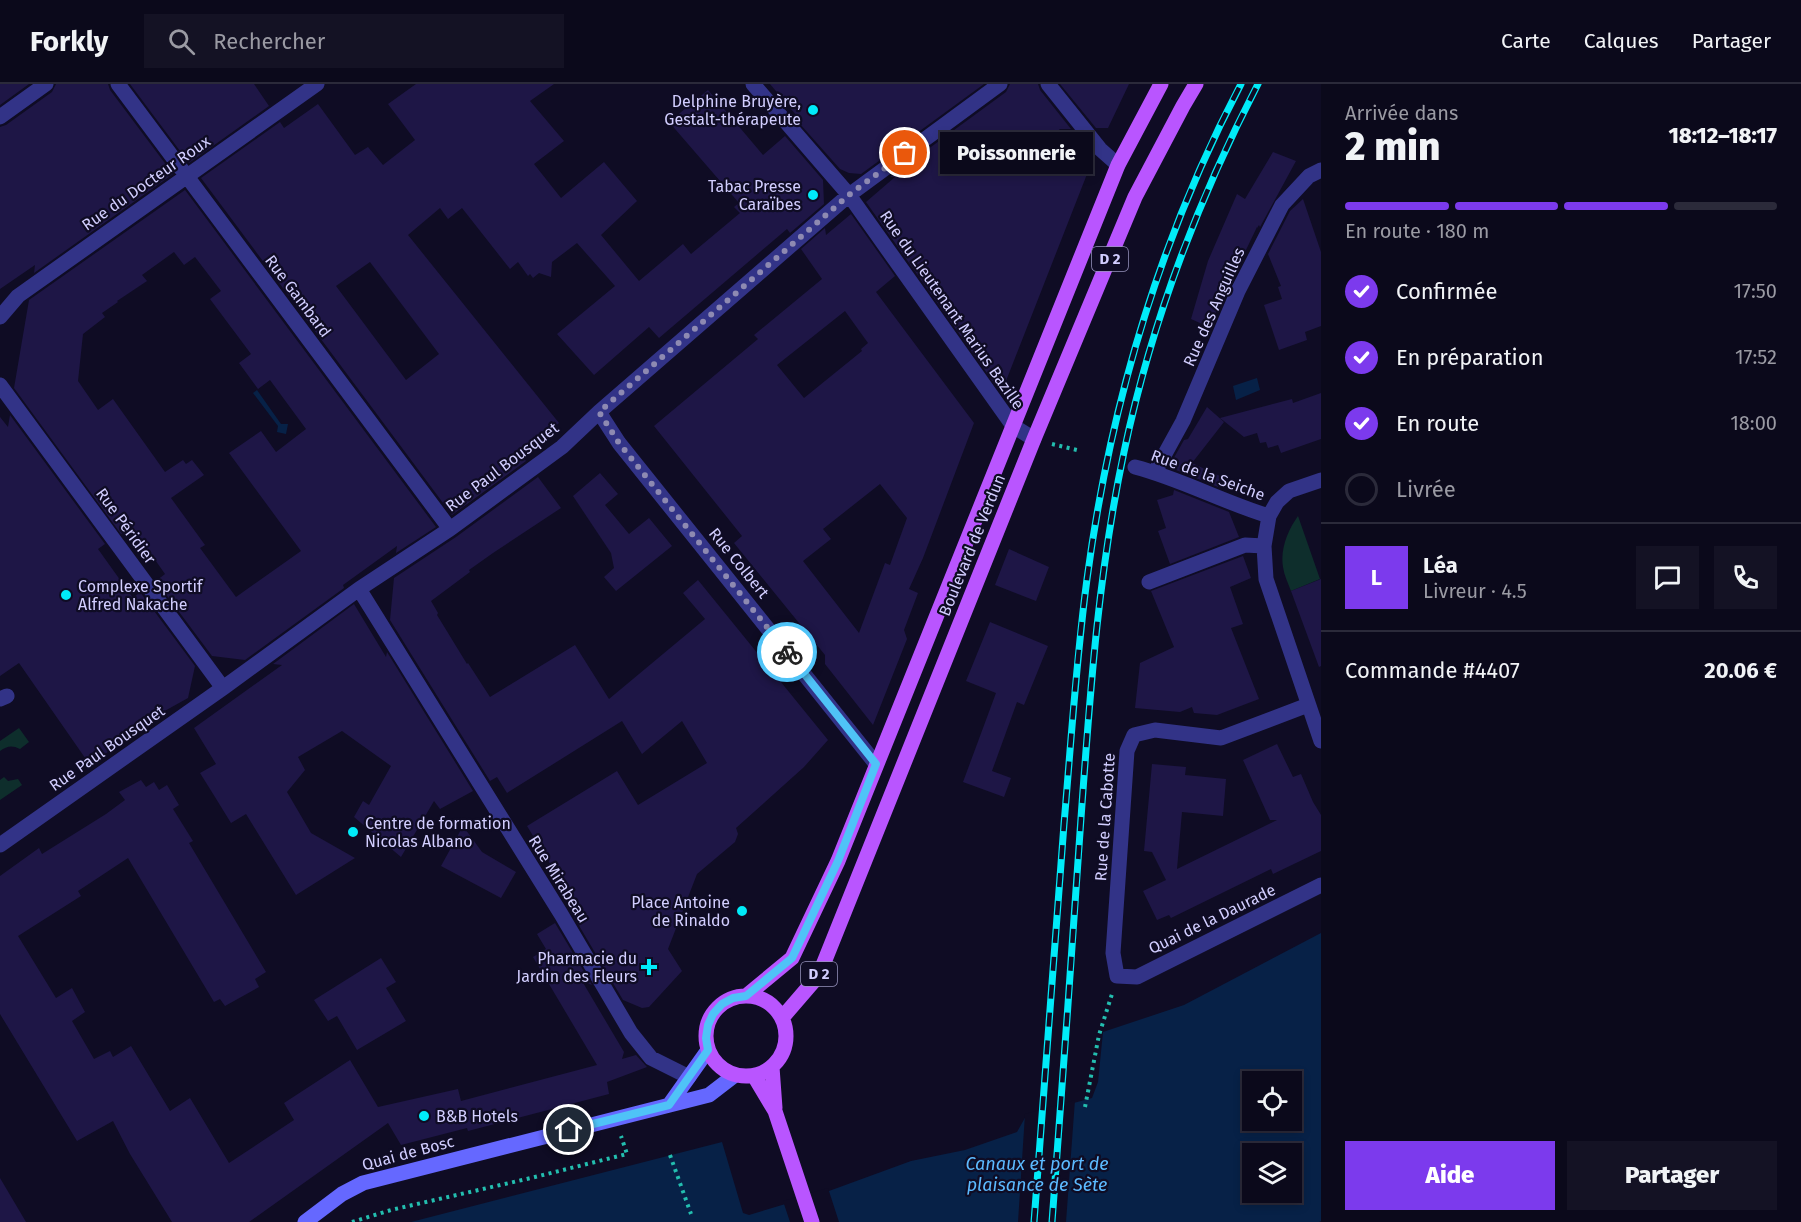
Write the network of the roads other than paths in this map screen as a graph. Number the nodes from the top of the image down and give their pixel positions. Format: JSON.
{"nodes":[{"id":1,"x":46,"y":84,"type":"edge"},
{"id":2,"x":118,"y":84,"type":"edge"},
{"id":3,"x":317,"y":84,"type":"edge"},
{"id":4,"x":753,"y":84,"type":"edge"},
{"id":5,"x":1000,"y":84,"type":"edge"},
{"id":6,"x":1048,"y":84,"type":"edge"},
{"id":7,"x":1161,"y":84,"type":"edge"},
{"id":8,"x":1196,"y":84,"type":"edge"},
{"id":9,"x":0,"y":117,"type":"edge"},
{"id":10,"x":1118,"y":165,"type":"junction"},
{"id":11,"x":1321,"y":170,"type":"edge"},
{"id":12,"x":187,"y":176,"type":"junction"},
{"id":13,"x":849,"y":195,"type":"junction"},
{"id":14,"x":0,"y":317,"type":"edge"},
{"id":15,"x":0,"y":385,"type":"edge"},
{"id":16,"x":599,"y":412,"type":"junction"},
{"id":17,"x":1013,"y":426,"type":"junction"},
{"id":18,"x":1034,"y":439,"type":"junction"},
{"id":19,"x":1135,"y":467,"type":"dead end"},
{"id":20,"x":1155,"y":472,"type":"junction"},
{"id":21,"x":1321,"y":480,"type":"edge"},
{"id":22,"x":1269,"y":516,"type":"junction"},
{"id":23,"x":450,"y":529,"type":"junction"},
{"id":24,"x":1264,"y":546,"type":"junction"},
{"id":25,"x":1149,"y":582,"type":"dead end"},
{"id":26,"x":359,"y":589,"type":"junction"},
{"id":27,"x":223,"y":688,"type":"junction"},
{"id":28,"x":1308,"y":705,"type":"junction"},
{"id":29,"x":1321,"y":741,"type":"edge"},
{"id":30,"x":876,"y":764,"type":"junction"},
{"id":31,"x":0,"y":845,"type":"edge"},
{"id":32,"x":1321,"y":885,"type":"edge"},
{"id":33,"x":1117,"y":976,"type":"joint"},
{"id":34,"x":746,"y":996,"type":"junction"},
{"id":35,"x":782,"y":1018,"type":"junction"},
{"id":36,"x":708,"y":1050,"type":"junction"},
{"id":37,"x":772,"y":1067,"type":"junction"},
{"id":38,"x":735,"y":1075,"type":"junction"},
{"id":39,"x":754,"y":1076,"type":"junction"},
{"id":40,"x":689,"y":1077,"type":"junction"},
{"id":41,"x":669,"y":1105,"type":"junction"},
{"id":42,"x":775,"y":1110,"type":"junction"},
{"id":43,"x":305,"y":1222,"type":"edge"},
{"id":44,"x":812,"y":1222,"type":"edge"}],
"edges":[{"from":1,"to":9,"type":"street"},
{"from":2,"to":12,"type":"street","name":"Rue Gambard"},
{"from":3,"to":12,"type":"street","name":"Rue du Docteur Roux"},
{"from":4,"to":13,"type":"street","name":"Rue du Lieutenant Marius Bazille"},
{"from":5,"to":13,"type":"street","name":"Rue Paul Bousquet"},
{"from":6,"to":10,"type":"street"},
{"from":7,"to":10,"type":"main road","name":"Boulevard de Verdun","number":"D 2"},
{"from":8,"to":18,"type":"main road","name":"Boulevard de Verdun","number":"D 2"},
{"from":10,"to":17,"type":"main road","name":"Boulevard de Verdun","number":"D 2"},
{"from":11,"to":20,"type":"street","name":"Rue des Anguilles"},
{"from":12,"to":14,"type":"street","name":"Rue du Docteur Roux"},
{"from":12,"to":23,"type":"street","name":"Rue Gambard"},
{"from":13,"to":16,"type":"street","name":"Rue Paul Bousquet"},
{"from":13,"to":17,"type":"street","name":"Rue du Lieutenant Marius Bazille"},
{"from":15,"to":27,"type":"street","name":"Rue Péridier"},
{"from":16,"to":23,"type":"street","name":"Rue Paul Bousquet"},
{"from":16,"to":30,"type":"street","name":"Rue Colbert"},
{"from":17,"to":18,"type":"street","name":"Rue du Lieutenant Marius Bazille"},
{"from":17,"to":30,"type":"main road","name":"Boulevard de Verdun","number":"D 2"},
{"from":18,"to":35,"type":"main road","name":"Boulevard de Verdun","number":"D 2"},
{"from":19,"to":20,"type":"street","name":"Rue de la Seiche"},
{"from":20,"to":22,"type":"street","name":"Rue de la Seiche"},
{"from":21,"to":22,"type":"street"},
{"from":22,"to":24,"type":"street"},
{"from":23,"to":26,"type":"street","name":"Rue Paul Bousquet"},
{"from":24,"to":25,"type":"street"},
{"from":24,"to":28,"type":"street"},
{"from":26,"to":27,"type":"street","name":"Rue Paul Bousquet"},
{"from":26,"to":40,"type":"street","name":"Rue Mirabeau"},
{"from":27,"to":31,"type":"street","name":"Rue Paul Bousquet"},
{"from":28,"to":29,"type":"street"},
{"from":28,"to":33,"type":"street","name":"Rue de la Cabotte"},
{"from":30,"to":34,"type":"main road","name":"Boulevard de Verdun","number":"D 2"},
{"from":32,"to":33,"type":"street","name":"Quai de la Daurade"},
{"from":34,"to":35,"type":"main road"},
{"from":34,"to":36,"type":"main road"},
{"from":35,"to":37,"type":"main road"},
{"from":36,"to":38,"type":"main road"},
{"from":36,"to":40,"type":"street"},
{"from":37,"to":39,"type":"main road"},
{"from":37,"to":42,"type":"main road"},
{"from":38,"to":39,"type":"main road"},
{"from":38,"to":41,"type":"street","name":"Quai de Bosc"},
{"from":39,"to":42,"type":"main road"},
{"from":40,"to":41,"type":"street"},
{"from":41,"to":43,"type":"street","name":"Quai de Bosc"},
{"from":42,"to":44,"type":"main road"}]}
